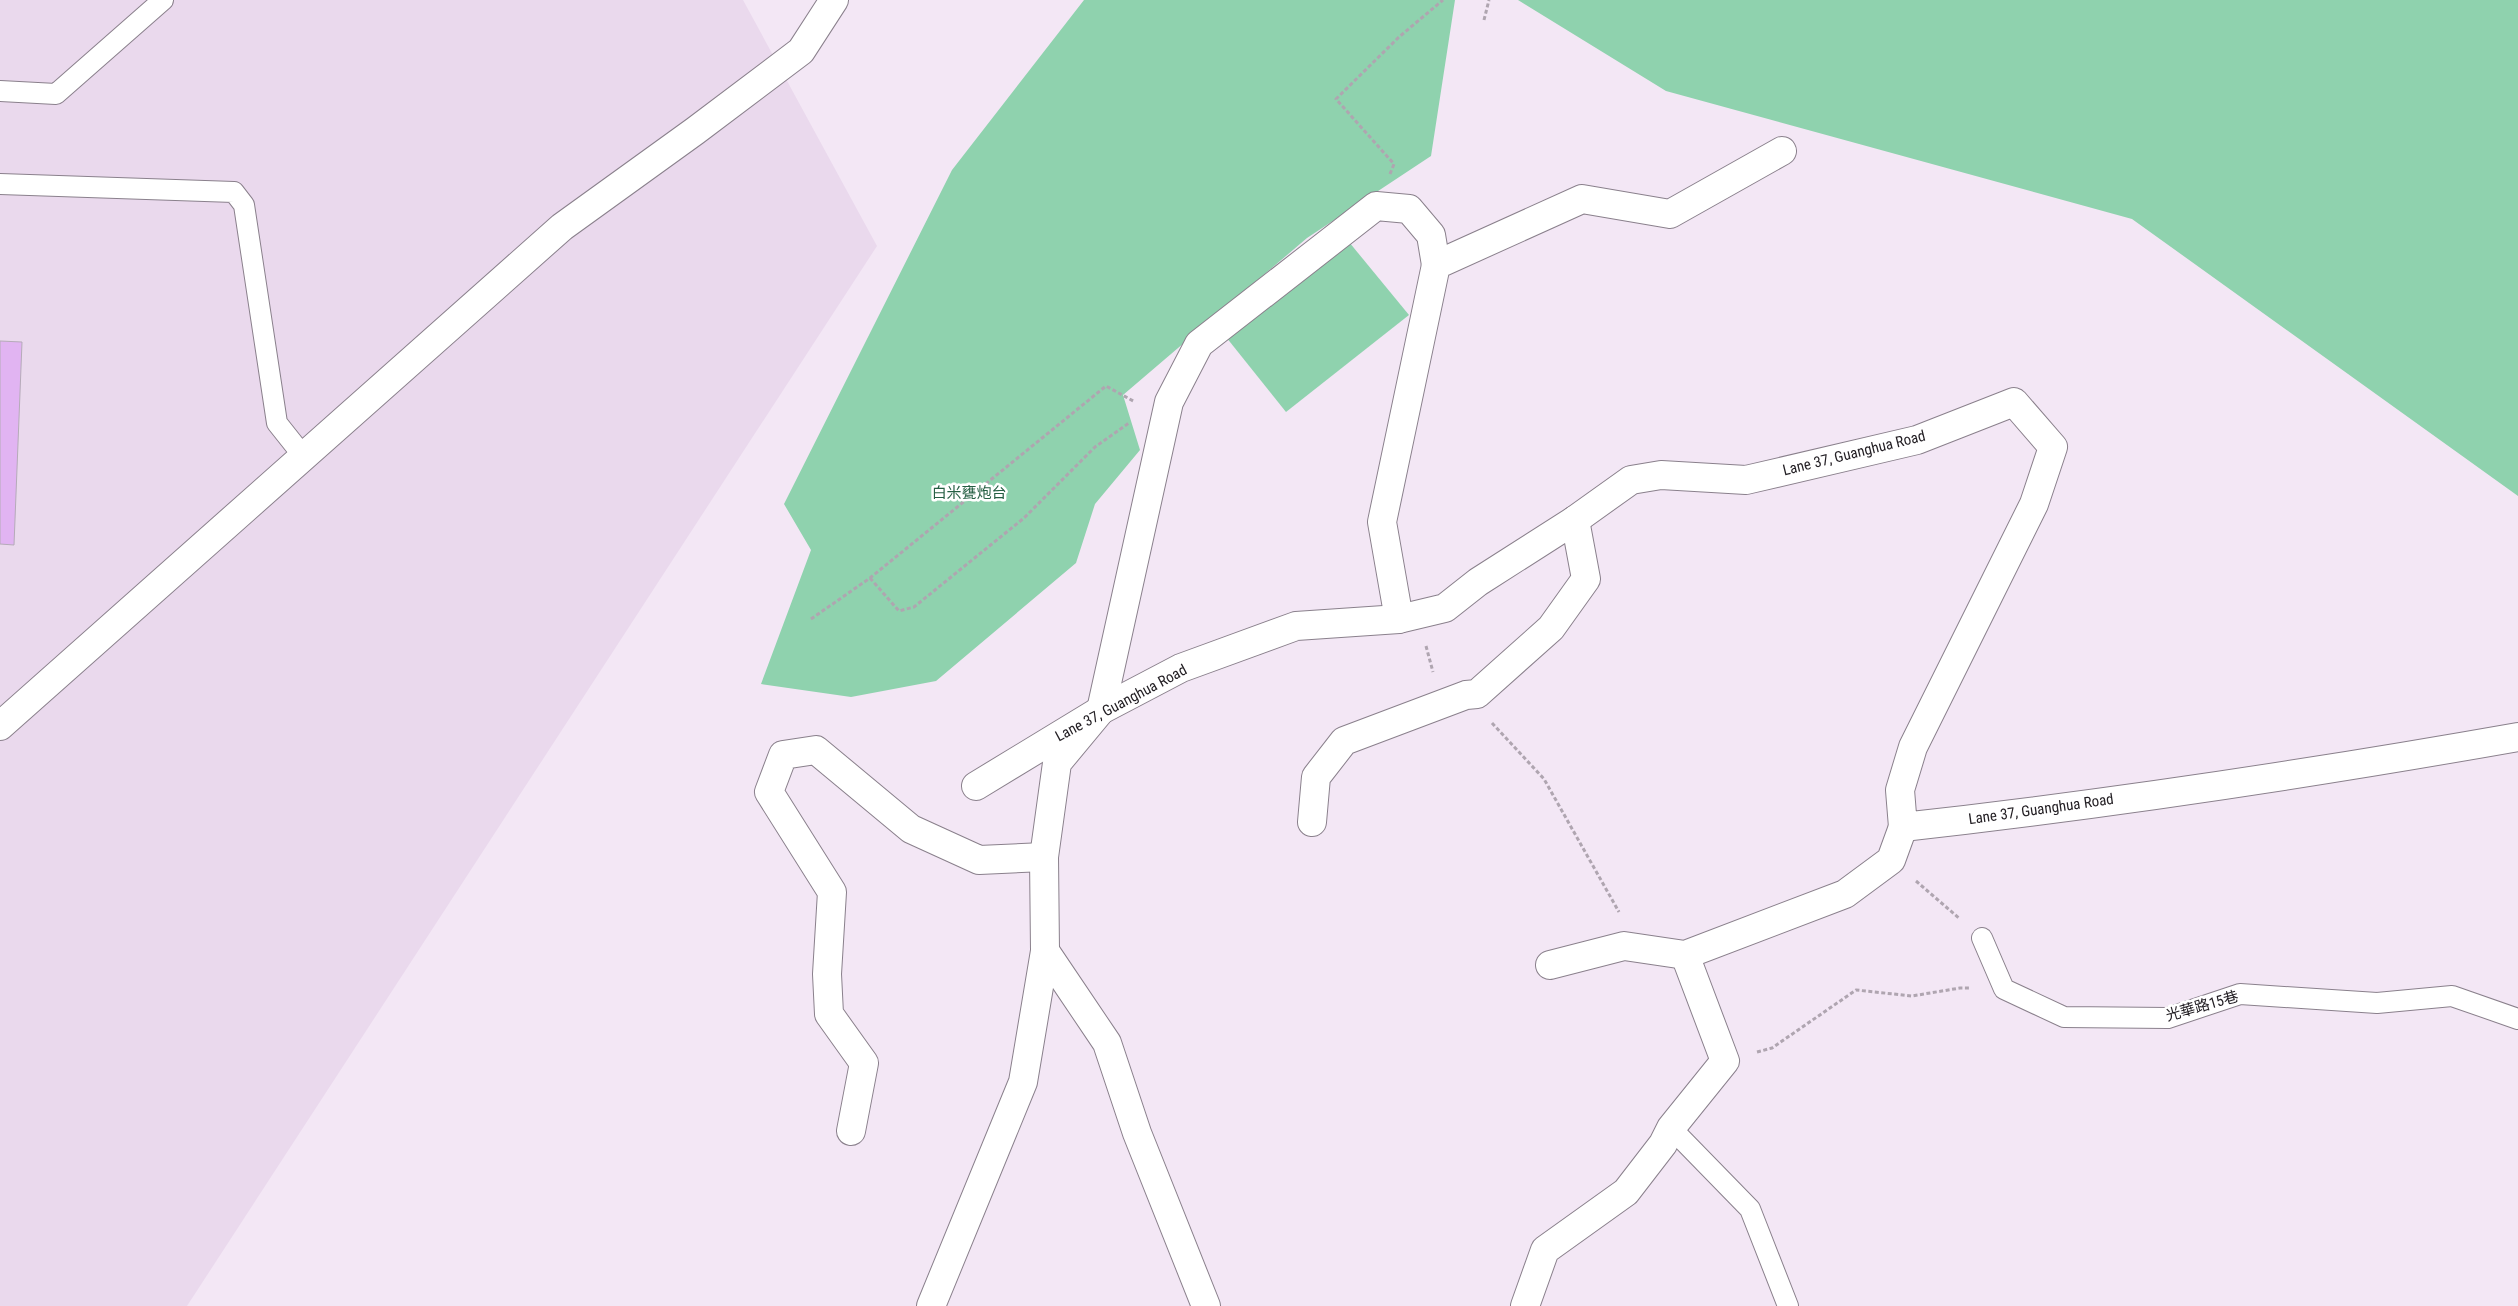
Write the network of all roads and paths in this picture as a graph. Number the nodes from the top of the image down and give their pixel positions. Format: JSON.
{"nodes":[{"id":1,"x":163,"y":0,"type":"edge"},
{"id":2,"x":834,"y":0,"type":"edge"},
{"id":3,"x":1443,"y":0,"type":"edge"},
{"id":4,"x":1489,"y":0,"type":"edge"},
{"id":5,"x":1484,"y":20,"type":"dead end"},
{"id":6,"x":0,"y":92,"type":"edge"},
{"id":7,"x":1782,"y":151,"type":"dead end"},
{"id":8,"x":0,"y":184,"type":"edge"},
{"id":9,"x":1376,"y":206,"type":"junction"},
{"id":10,"x":1436,"y":265,"type":"junction"},
{"id":11,"x":1158,"y":409,"type":"junction"},
{"id":12,"x":304,"y":456,"type":"junction"},
{"id":13,"x":1575,"y":520,"type":"junction"},
{"id":14,"x":870,"y":578,"type":"junction"},
{"id":15,"x":1408,"y":616,"type":"junction"},
{"id":16,"x":811,"y":619,"type":"dead end"},
{"id":17,"x":1454,"y":700,"type":"junction"},
{"id":18,"x":1101,"y":710,"type":"junction"},
{"id":19,"x":0,"y":726,"type":"edge"},
{"id":20,"x":2518,"y":736,"type":"edge"},
{"id":21,"x":976,"y":786,"type":"dead end"},
{"id":22,"x":1312,"y":822,"type":"dead end"},
{"id":23,"x":1903,"y":827,"type":"junction"},
{"id":24,"x":1044,"y":857,"type":"junction"},
{"id":25,"x":1891,"y":860,"type":"junction"},
{"id":26,"x":1596,"y":872,"type":"dead end"},
{"id":27,"x":1982,"y":938,"type":"joint"},
{"id":28,"x":1045,"y":951,"type":"junction"},
{"id":29,"x":1685,"y":955,"type":"junction"},
{"id":30,"x":1550,"y":964,"type":"dead end"},
{"id":31,"x":2004,"y":990,"type":"junction"},
{"id":32,"x":2518,"y":1019,"type":"edge"},
{"id":33,"x":1725,"y":1061,"type":"junction"},
{"id":34,"x":1672,"y":1128,"type":"junction"},
{"id":35,"x":851,"y":1130,"type":"dead end"},
{"id":36,"x":931,"y":1306,"type":"edge"},
{"id":37,"x":1206,"y":1306,"type":"edge"},
{"id":38,"x":1526,"y":1306,"type":"edge"},
{"id":39,"x":1788,"y":1306,"type":"edge"}],
"edges":[{"from":1,"to":6,"type":"lane"},
{"from":2,"to":12,"type":"street"},
{"from":3,"to":9,"type":"path"},
{"from":4,"to":5,"type":"path"},
{"from":7,"to":10,"type":"street"},
{"from":8,"to":12,"type":"lane"},
{"from":9,"to":10,"type":"street"},
{"from":9,"to":11,"type":"street"},
{"from":10,"to":15,"type":"street"},
{"from":11,"to":14,"type":"path"},
{"from":11,"to":14,"type":"path"},
{"from":11,"to":18,"type":"street"},
{"from":12,"to":19,"type":"street"},
{"from":13,"to":15,"type":"street","name":"Lane 37, Guanghua Road"},
{"from":13,"to":17,"type":"street"},
{"from":13,"to":23,"type":"street","name":"Lane 37, Guanghua Road"},
{"from":14,"to":16,"type":"path"},
{"from":15,"to":17,"type":"path"},
{"from":15,"to":18,"type":"street","name":"Lane 37, Guanghua Road"},
{"from":17,"to":22,"type":"street"},
{"from":17,"to":26,"type":"path"},
{"from":18,"to":21,"type":"street","name":"Lane 37, Guanghua Road"},
{"from":18,"to":24,"type":"street"},
{"from":20,"to":23,"type":"street","name":"Lane 37, Guanghua Road"},
{"from":23,"to":25,"type":"street"},
{"from":24,"to":28,"type":"street"},
{"from":24,"to":35,"type":"street"},
{"from":25,"to":27,"type":"path"},
{"from":25,"to":29,"type":"street"},
{"from":27,"to":31,"type":"lane"},
{"from":28,"to":36,"type":"street"},
{"from":28,"to":37,"type":"street"},
{"from":29,"to":30,"type":"street"},
{"from":29,"to":33,"type":"street"},
{"from":31,"to":32,"type":"lane","name":"光華路15巷"},
{"from":31,"to":33,"type":"path"},
{"from":33,"to":34,"type":"street"},
{"from":34,"to":38,"type":"street"},
{"from":34,"to":39,"type":"lane"}]}
